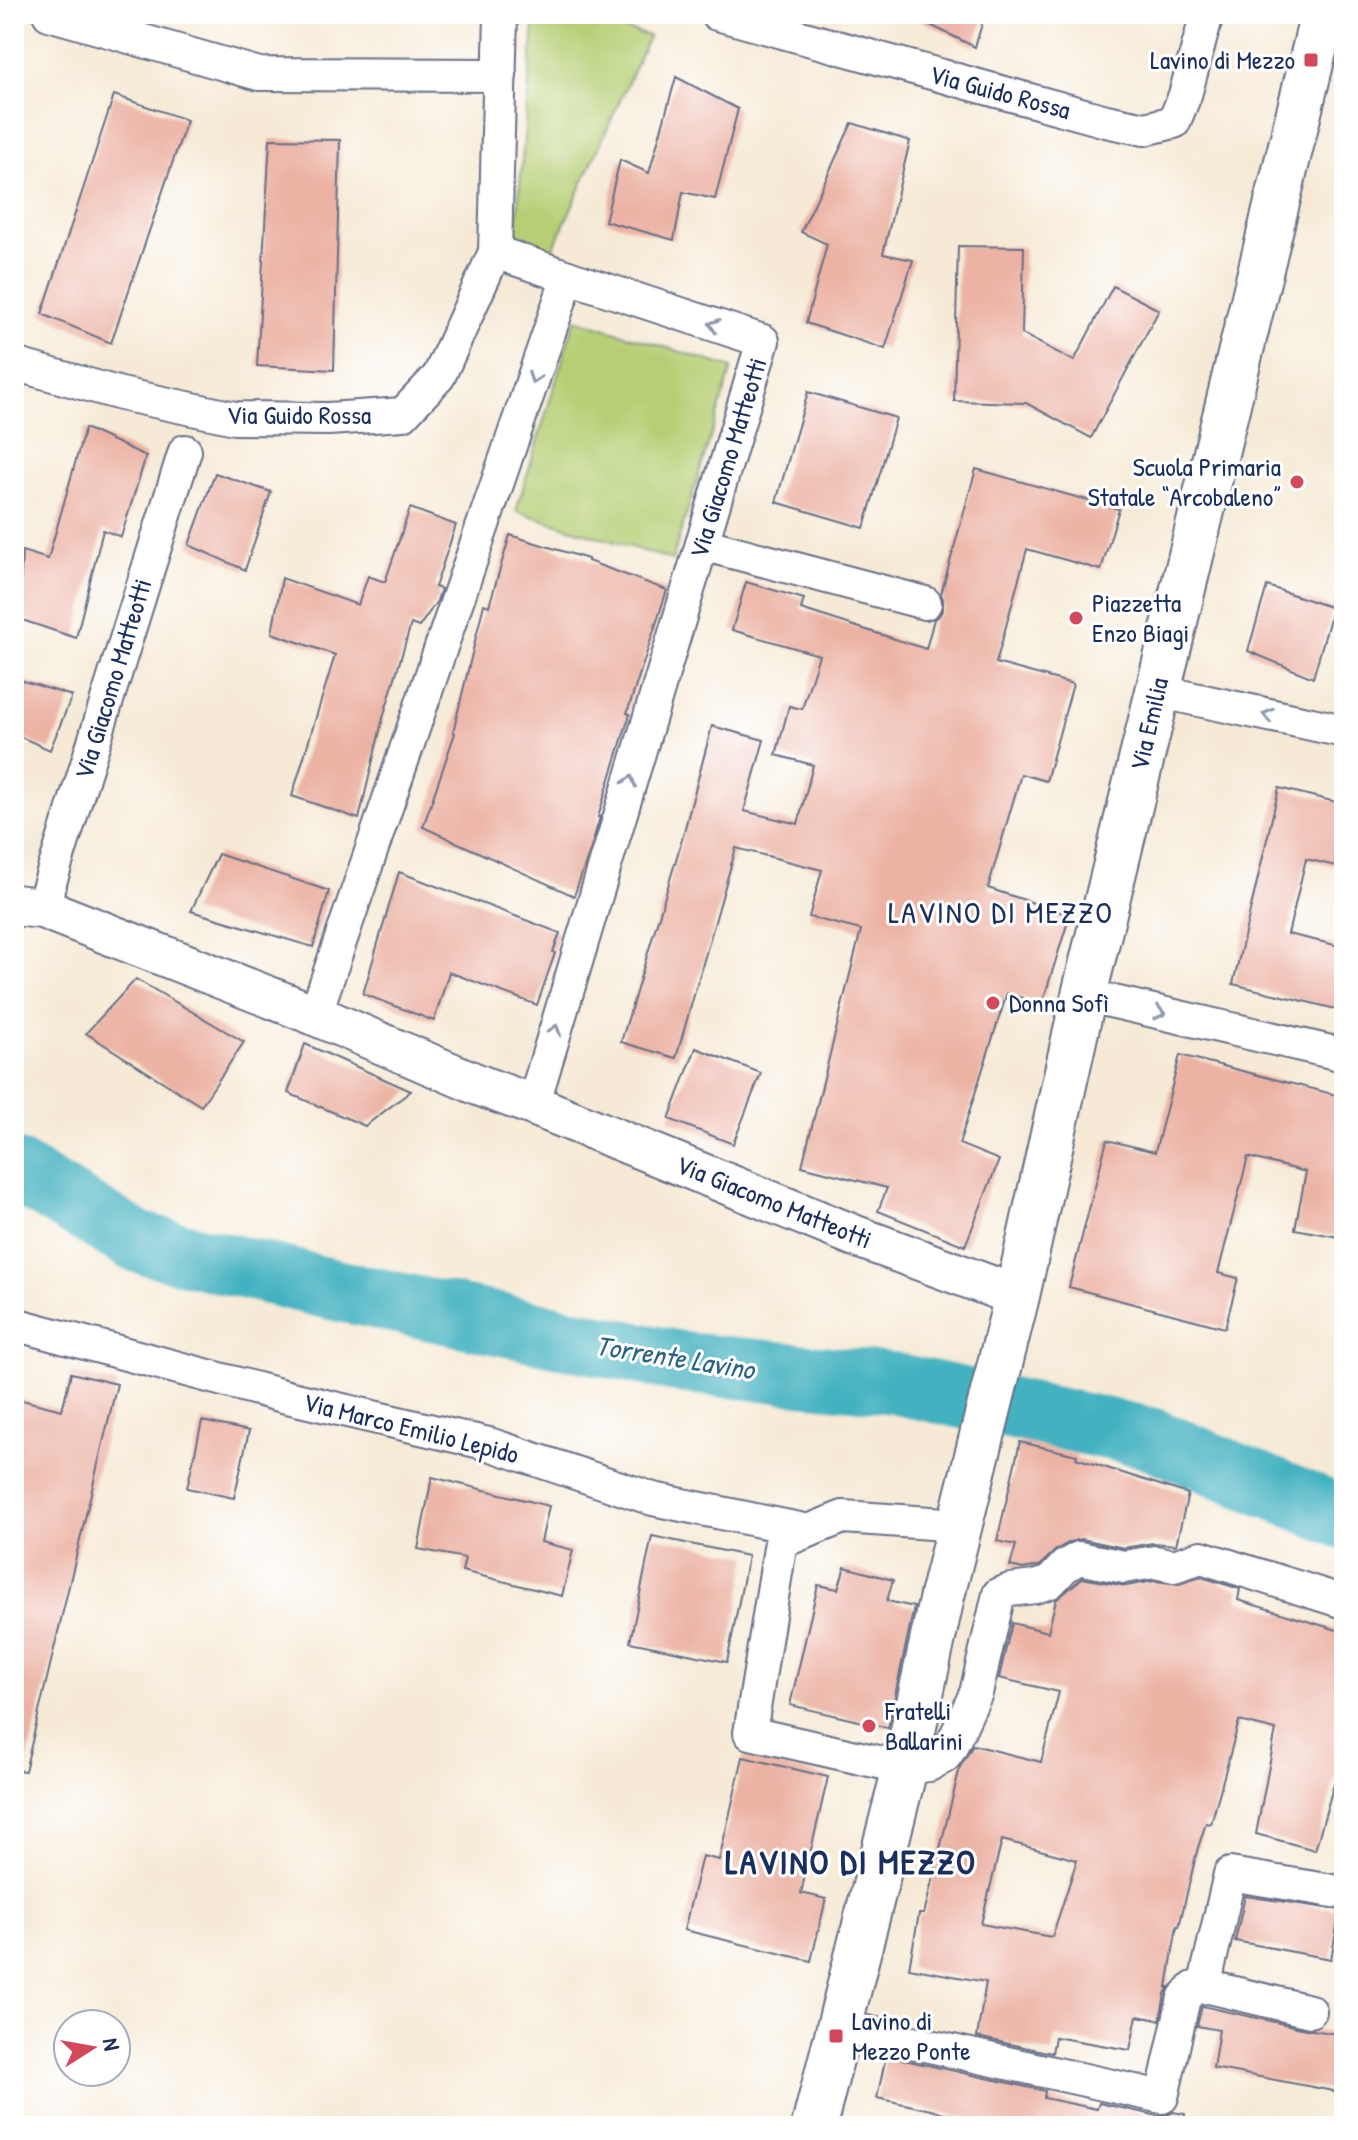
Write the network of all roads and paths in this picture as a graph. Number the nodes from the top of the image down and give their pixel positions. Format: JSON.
{"nodes":[{"id":1,"x":49,"y":14,"type":"edge"},
{"id":2,"x":501,"y":14,"type":"edge"},
{"id":3,"x":717,"y":14,"type":"edge"},
{"id":4,"x":1207,"y":14,"type":"edge"},
{"id":5,"x":1323,"y":14,"type":"edge"},
{"id":6,"x":500,"y":75,"type":"junction"},
{"id":7,"x":495,"y":252,"type":"junction"},
{"id":8,"x":568,"y":277,"type":"junction"},
{"id":9,"x":14,"y":364,"type":"edge"},
{"id":10,"x":185,"y":451,"type":"dead end"},
{"id":11,"x":702,"y":544,"type":"junction"},
{"id":12,"x":925,"y":603,"type":"dead end"},
{"id":13,"x":1157,"y":691,"type":"junction"},
{"id":14,"x":1344,"y":731,"type":"edge"},
{"id":15,"x":28,"y":906,"type":"edge"},
{"id":16,"x":1084,"y":995,"type":"junction"},
{"id":17,"x":315,"y":1015,"type":"junction"},
{"id":18,"x":1344,"y":1055,"type":"edge"},
{"id":19,"x":533,"y":1105,"type":"junction"},
{"id":20,"x":1014,"y":1308,"type":"junction"},
{"id":21,"x":14,"y":1324,"type":"edge"},
{"id":22,"x":960,"y":1525,"type":"junction"},
{"id":23,"x":809,"y":1531,"type":"junction"},
{"id":24,"x":1344,"y":1602,"type":"edge"},
{"id":25,"x":905,"y":1768,"type":"junction"},
{"id":26,"x":1339,"y":1892,"type":"dead end"},
{"id":27,"x":1204,"y":1987,"type":"junction"},
{"id":28,"x":1310,"y":2011,"type":"dead end"},
{"id":29,"x":839,"y":2026,"type":"junction"},
{"id":30,"x":814,"y":2126,"type":"edge"}],
"edges":[{"from":1,"to":6,"type":"street"},
{"from":2,"to":6,"type":"street","name":"Via Guido Rossa"},
{"from":3,"to":4,"type":"street","name":"Via Guido Rossa"},
{"from":5,"to":13,"type":"main road","name":"Via Emilia"},
{"from":6,"to":7,"type":"street","name":"Via Guido Rossa"},
{"from":7,"to":8,"type":"street"},
{"from":7,"to":9,"type":"street","name":"Via Guido Rossa"},
{"from":11,"to":8,"type":"street","name":"Via Giacomo Matteotti","one_way":true},
{"from":8,"to":17,"type":"street","one_way":true},
{"from":10,"to":15,"type":"street","name":"Via Giacomo Matteotti"},
{"from":11,"to":12,"type":"street"},
{"from":19,"to":11,"type":"street","name":"Via Giacomo Matteotti","one_way":true},
{"from":14,"to":13,"type":"street","one_way":true},
{"from":13,"to":16,"type":"main road","name":"Via Emilia"},
{"from":15,"to":17,"type":"street","name":"Via Giacomo Matteotti"},
{"from":16,"to":18,"type":"street","one_way":true},
{"from":16,"to":20,"type":"main road","name":"Via Emilia"},
{"from":17,"to":19,"type":"street","name":"Via Giacomo Matteotti"},
{"from":19,"to":20,"type":"street","name":"Via Giacomo Matteotti"},
{"from":20,"to":22,"type":"main road"},
{"from":21,"to":23,"type":"street","name":"Via Marco Emilio Lepido"},
{"from":22,"to":23,"type":"street"},
{"from":22,"to":25,"type":"main road"},
{"from":23,"to":25,"type":"street"},
{"from":24,"to":25,"type":"street"},
{"from":25,"to":29,"type":"main road"},
{"from":26,"to":27,"type":"street"},
{"from":27,"to":28,"type":"street"},
{"from":27,"to":29,"type":"street"},
{"from":29,"to":30,"type":"main road"}]}
